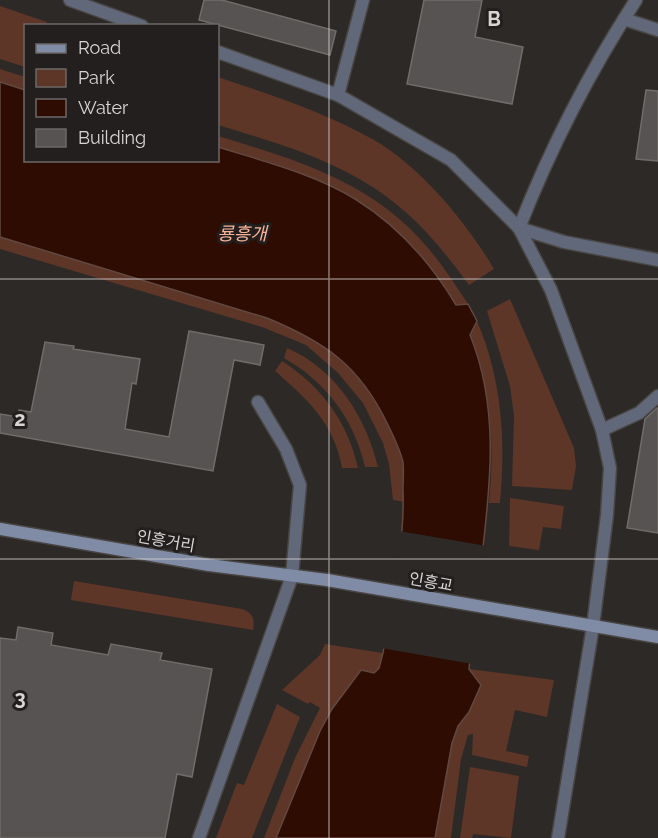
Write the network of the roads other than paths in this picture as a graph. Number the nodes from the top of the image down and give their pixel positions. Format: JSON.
{"nodes":[{"id":1,"x":70,"y":0,"type":"edge"},
{"id":2,"x":363,"y":0,"type":"edge"},
{"id":3,"x":636,"y":0,"type":"edge"},
{"id":4,"x":624,"y":19,"type":"junction"},
{"id":5,"x":136,"y":24,"type":"edge"},
{"id":6,"x":658,"y":30,"type":"edge"},
{"id":7,"x":219,"y":52,"type":"edge"},
{"id":8,"x":338,"y":95,"type":"junction"},
{"id":9,"x":519,"y":228,"type":"junction"},
{"id":10,"x":658,"y":260,"type":"edge"},
{"id":11,"x":658,"y":396,"type":"edge"},
{"id":12,"x":258,"y":402,"type":"dead end"},
{"id":13,"x":602,"y":430,"type":"junction"},
{"id":14,"x":0,"y":529,"type":"edge"},
{"id":15,"x":292,"y":576,"type":"junction"},
{"id":16,"x":327,"y":580,"type":"joint"},
{"id":17,"x":593,"y":626,"type":"junction"},
{"id":18,"x":658,"y":637,"type":"edge"},
{"id":19,"x":200,"y":838,"type":"edge"},
{"id":20,"x":558,"y":838,"type":"edge"}],
"edges":[{"from":1,"to":5,"type":"street"},
{"from":2,"to":8,"type":"street"},
{"from":3,"to":4,"type":"street"},
{"from":4,"to":6,"type":"street"},
{"from":4,"to":9,"type":"street"},
{"from":7,"to":8,"type":"street"},
{"from":8,"to":9,"type":"street"},
{"from":9,"to":10,"type":"street"},
{"from":9,"to":13,"type":"street"},
{"from":11,"to":13,"type":"street"},
{"from":12,"to":15,"type":"street"},
{"from":13,"to":17,"type":"street"},
{"from":14,"to":15,"type":"main road","name":"인흥거리"},
{"from":15,"to":16,"type":"main road","name":"인흥거리"},
{"from":15,"to":19,"type":"street"},
{"from":16,"to":17,"type":"main road","name":"인흥교"},
{"from":17,"to":18,"type":"main road"},
{"from":17,"to":20,"type":"street"}]}
